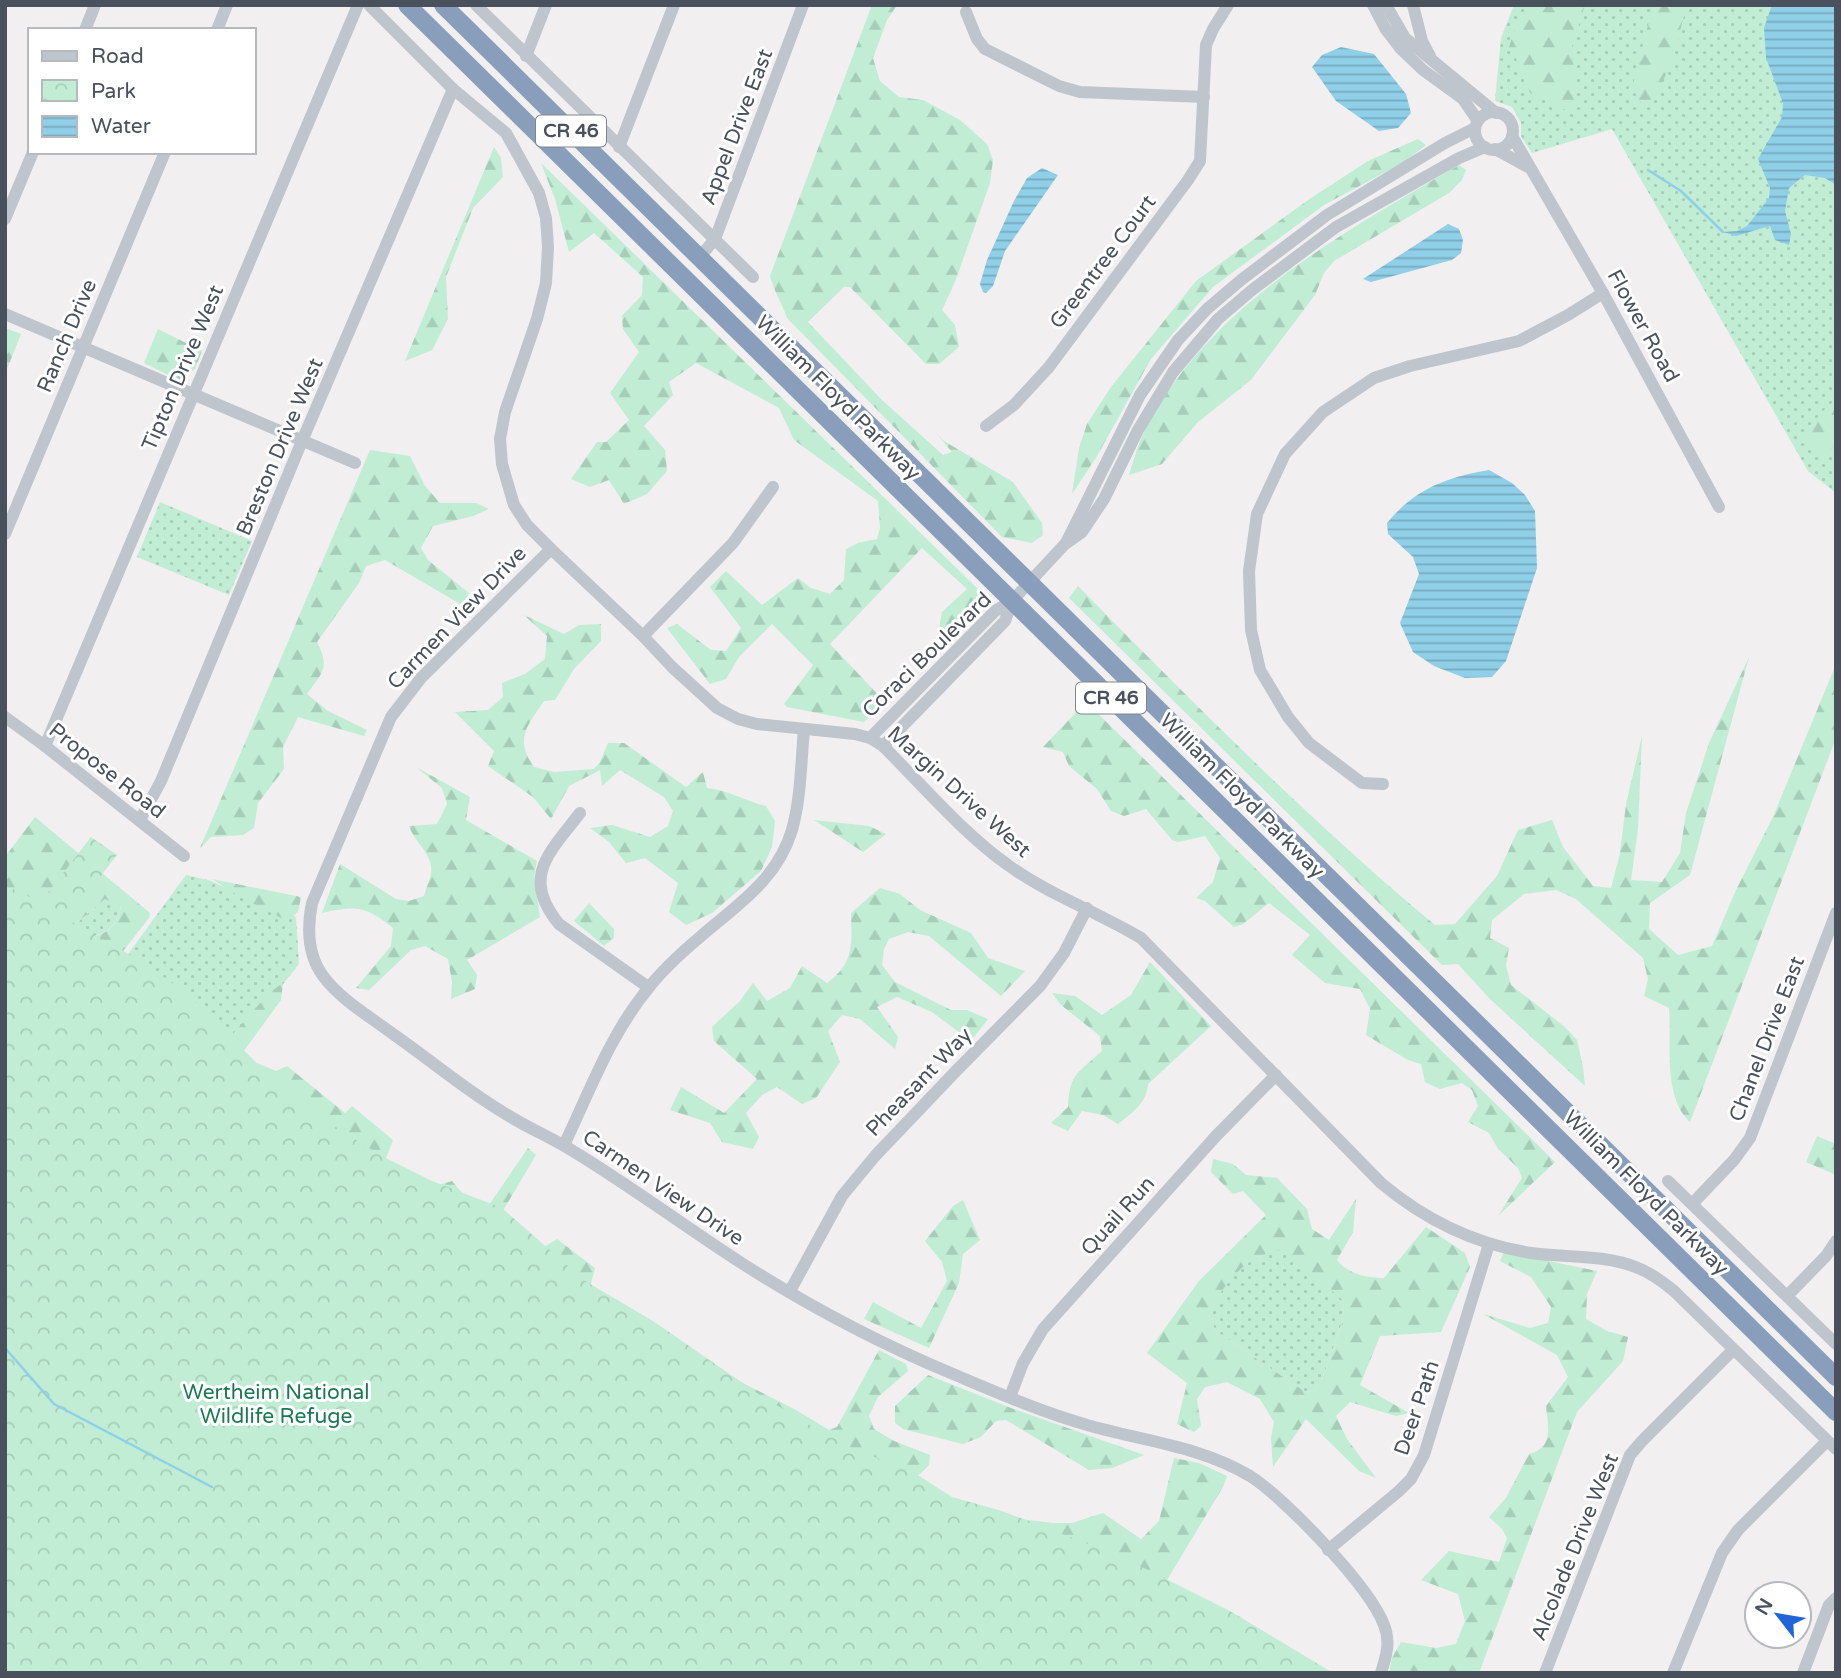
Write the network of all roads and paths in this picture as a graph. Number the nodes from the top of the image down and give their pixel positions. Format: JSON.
{"nodes":[{"id":1,"x":95,"y":5,"type":"edge"},
{"id":2,"x":227,"y":5,"type":"edge"},
{"id":3,"x":358,"y":5,"type":"edge"},
{"id":4,"x":369,"y":5,"type":"edge"},
{"id":5,"x":407,"y":5,"type":"edge"},
{"id":6,"x":443,"y":5,"type":"edge"},
{"id":7,"x":476,"y":5,"type":"edge"},
{"id":8,"x":546,"y":5,"type":"edge"},
{"id":9,"x":674,"y":5,"type":"edge"},
{"id":10,"x":803,"y":5,"type":"edge"},
{"id":11,"x":1228,"y":5,"type":"edge"},
{"id":12,"x":1373,"y":5,"type":"edge"},
{"id":13,"x":1385,"y":5,"type":"edge"},
{"id":14,"x":1413,"y":5,"type":"edge"},
{"id":15,"x":966,"y":12,"type":"dead end"},
{"id":16,"x":86,"y":28,"type":"edge"},
{"id":17,"x":218,"y":28,"type":"edge"},
{"id":18,"x":526,"y":56,"type":"junction"},
{"id":19,"x":1432,"y":60,"type":"junction"},
{"id":20,"x":453,"y":89,"type":"junction"},
{"id":21,"x":1204,"y":97,"type":"junction"},
{"id":22,"x":1496,"y":113,"type":"junction"},
{"id":23,"x":1477,"y":125,"type":"junction"},
{"id":24,"x":1512,"y":136,"type":"junction"},
{"id":25,"x":619,"y":147,"type":"junction"},
{"id":26,"x":1490,"y":148,"type":"junction"},
{"id":27,"x":32,"y":154,"type":"edge"},
{"id":28,"x":164,"y":154,"type":"edge"},
{"id":29,"x":1528,"y":167,"type":"junction"},
{"id":30,"x":5,"y":219,"type":"edge"},
{"id":31,"x":715,"y":239,"type":"junction"},
{"id":32,"x":699,"y":258,"type":"junction"},
{"id":33,"x":753,"y":277,"type":"dead end"},
{"id":34,"x":1603,"y":293,"type":"junction"},
{"id":35,"x":5,"y":314,"type":"edge"},
{"id":36,"x":83,"y":347,"type":"junction"},
{"id":37,"x":193,"y":393,"type":"junction"},
{"id":38,"x":986,"y":426,"type":"dead end"},
{"id":39,"x":302,"y":441,"type":"junction"},
{"id":40,"x":355,"y":463,"type":"dead end"},
{"id":41,"x":773,"y":487,"type":"dead end"},
{"id":42,"x":1719,"y":506,"type":"dead end"},
{"id":43,"x":5,"y":534,"type":"edge"},
{"id":44,"x":1065,"y":544,"type":"junction"},
{"id":45,"x":551,"y":549,"type":"junction"},
{"id":46,"x":1029,"y":583,"type":"junction"},
{"id":47,"x":1012,"y":601,"type":"junction"},
{"id":48,"x":643,"y":636,"type":"junction"},
{"id":49,"x":5,"y":718,"type":"edge"},
{"id":50,"x":804,"y":729,"type":"junction"},
{"id":51,"x":870,"y":738,"type":"junction"},
{"id":52,"x":45,"y":746,"type":"junction"},
{"id":53,"x":883,"y":746,"type":"junction"},
{"id":54,"x":1383,"y":784,"type":"dead end"},
{"id":55,"x":580,"y":813,"type":"dead end"},
{"id":56,"x":140,"y":820,"type":"junction"},
{"id":57,"x":184,"y":856,"type":"dead end"},
{"id":58,"x":1087,"y":908,"type":"junction"},
{"id":59,"x":1836,"y":913,"type":"edge"},
{"id":60,"x":648,"y":987,"type":"junction"},
{"id":61,"x":1276,"y":1075,"type":"junction"},
{"id":62,"x":564,"y":1145,"type":"junction"},
{"id":63,"x":1668,"y":1181,"type":"dead end"},
{"id":64,"x":1693,"y":1203,"type":"junction"},
{"id":65,"x":1836,"y":1241,"type":"edge"},
{"id":66,"x":1489,"y":1244,"type":"junction"},
{"id":67,"x":790,"y":1291,"type":"junction"},
{"id":68,"x":1787,"y":1296,"type":"junction"},
{"id":69,"x":1836,"y":1344,"type":"edge"},
{"id":70,"x":1734,"y":1350,"type":"junction"},
{"id":71,"x":1836,"y":1377,"type":"edge"},
{"id":72,"x":1010,"y":1397,"type":"junction"},
{"id":73,"x":1836,"y":1412,"type":"edge"},
{"id":74,"x":1832,"y":1445,"type":"edge"},
{"id":75,"x":1328,"y":1550,"type":"junction"},
{"id":76,"x":1836,"y":1598,"type":"edge"},
{"id":77,"x":1381,"y":1673,"type":"edge"},
{"id":78,"x":1545,"y":1673,"type":"edge"},
{"id":79,"x":1673,"y":1673,"type":"edge"},
{"id":80,"x":1803,"y":1673,"type":"edge"}],
"edges":[{"from":1,"to":16,"type":"street"},
{"from":2,"to":17,"type":"street"},
{"from":3,"to":37,"type":"street","name":"Tipton Drive West"},
{"from":4,"to":20,"type":"street","name":"Margin Drive West"},
{"from":5,"to":47,"type":"highway","name":"William Floyd Parkway","number":"CR 46"},
{"from":6,"to":32,"type":"highway","name":"William Floyd Parkway","number":"CR 46"},
{"from":7,"to":18,"type":"street"},
{"from":8,"to":18,"type":"street"},
{"from":9,"to":25,"type":"street"},
{"from":10,"to":31,"type":"street","name":"Appel Drive East"},
{"from":11,"to":21,"type":"street","name":"Greentree Court"},
{"from":12,"to":23,"type":"street"},
{"from":13,"to":19,"type":"street"},
{"from":14,"to":19,"type":"street"},
{"from":15,"to":21,"type":"street"},
{"from":18,"to":25,"type":"street"},
{"from":19,"to":22,"type":"street"},
{"from":20,"to":39,"type":"street","name":"Breston Drive West"},
{"from":20,"to":45,"type":"street","name":"Margin Drive West"},
{"from":21,"to":38,"type":"street","name":"Greentree Court"},
{"from":22,"to":23,"type":"street"},
{"from":22,"to":24,"type":"street"},
{"from":23,"to":26,"type":"street"},
{"from":23,"to":44,"type":"street"},
{"from":24,"to":26,"type":"street"},
{"from":24,"to":29,"type":"street","name":"Flower Road"},
{"from":25,"to":31,"type":"street"},
{"from":26,"to":29,"type":"street","name":"Flower Road"},
{"from":26,"to":44,"type":"street"},
{"from":27,"to":30,"type":"street"},
{"from":28,"to":36,"type":"street","name":"Ranch Drive"},
{"from":29,"to":34,"type":"street","name":"Flower Road"},
{"from":31,"to":32,"type":"street","name":"Appel Drive East"},
{"from":31,"to":33,"type":"street"},
{"from":32,"to":46,"type":"highway","name":"William Floyd Parkway","number":"CR 46"},
{"from":34,"to":42,"type":"street","name":"Flower Road"},
{"from":34,"to":54,"type":"street"},
{"from":35,"to":36,"type":"street"},
{"from":36,"to":37,"type":"street"},
{"from":36,"to":43,"type":"street","name":"Ranch Drive"},
{"from":37,"to":39,"type":"street"},
{"from":37,"to":52,"type":"street","name":"Tipton Drive West"},
{"from":39,"to":40,"type":"street"},
{"from":39,"to":56,"type":"street","name":"Breston Drive West"},
{"from":41,"to":48,"type":"street"},
{"from":44,"to":46,"type":"street","name":"Coraci Boulevard"},
{"from":45,"to":48,"type":"street","name":"Margin Drive West"},
{"from":45,"to":62,"type":"street","name":"Carmen View Drive"},
{"from":46,"to":47,"type":"street","name":"Coraci Boulevard"},
{"from":46,"to":71,"type":"highway","name":"William Floyd Parkway","number":"CR 46"},
{"from":47,"to":51,"type":"street","name":"Coraci Boulevard"},
{"from":47,"to":53,"type":"street","name":"Coraci Boulevard"},
{"from":47,"to":73,"type":"highway","name":"William Floyd Parkway","number":"CR 46"},
{"from":48,"to":50,"type":"street","name":"Margin Drive West"},
{"from":49,"to":52,"type":"street","name":"Propose Road"},
{"from":50,"to":51,"type":"street","name":"Margin Drive West"},
{"from":50,"to":60,"type":"street"},
{"from":51,"to":53,"type":"street","name":"Margin Drive West"},
{"from":52,"to":56,"type":"street","name":"Propose Road"},
{"from":53,"to":58,"type":"street","name":"Margin Drive West"},
{"from":55,"to":60,"type":"street"},
{"from":56,"to":57,"type":"street","name":"Propose Road"},
{"from":58,"to":61,"type":"street","name":"Margin Drive West"},
{"from":58,"to":67,"type":"street","name":"Pheasant Way"},
{"from":59,"to":64,"type":"street","name":"Chanel Drive East"},
{"from":60,"to":62,"type":"street"},
{"from":61,"to":66,"type":"street","name":"Margin Drive West"},
{"from":61,"to":72,"type":"street","name":"Quail Run"},
{"from":62,"to":67,"type":"street","name":"Carmen View Drive"},
{"from":63,"to":64,"type":"street"},
{"from":64,"to":68,"type":"street"},
{"from":65,"to":68,"type":"street"},
{"from":66,"to":70,"type":"street","name":"Margin Drive West"},
{"from":66,"to":75,"type":"street","name":"Deer Path"},
{"from":67,"to":72,"type":"street","name":"Carmen View Drive"},
{"from":68,"to":69,"type":"street"},
{"from":70,"to":74,"type":"street","name":"Margin Drive West"},
{"from":70,"to":78,"type":"street","name":"Alcolade Drive West"},
{"from":72,"to":75,"type":"street","name":"Carmen View Drive"},
{"from":74,"to":79,"type":"street"},
{"from":75,"to":77,"type":"street","name":"Carmen View Drive"},
{"from":76,"to":80,"type":"street"}]}
